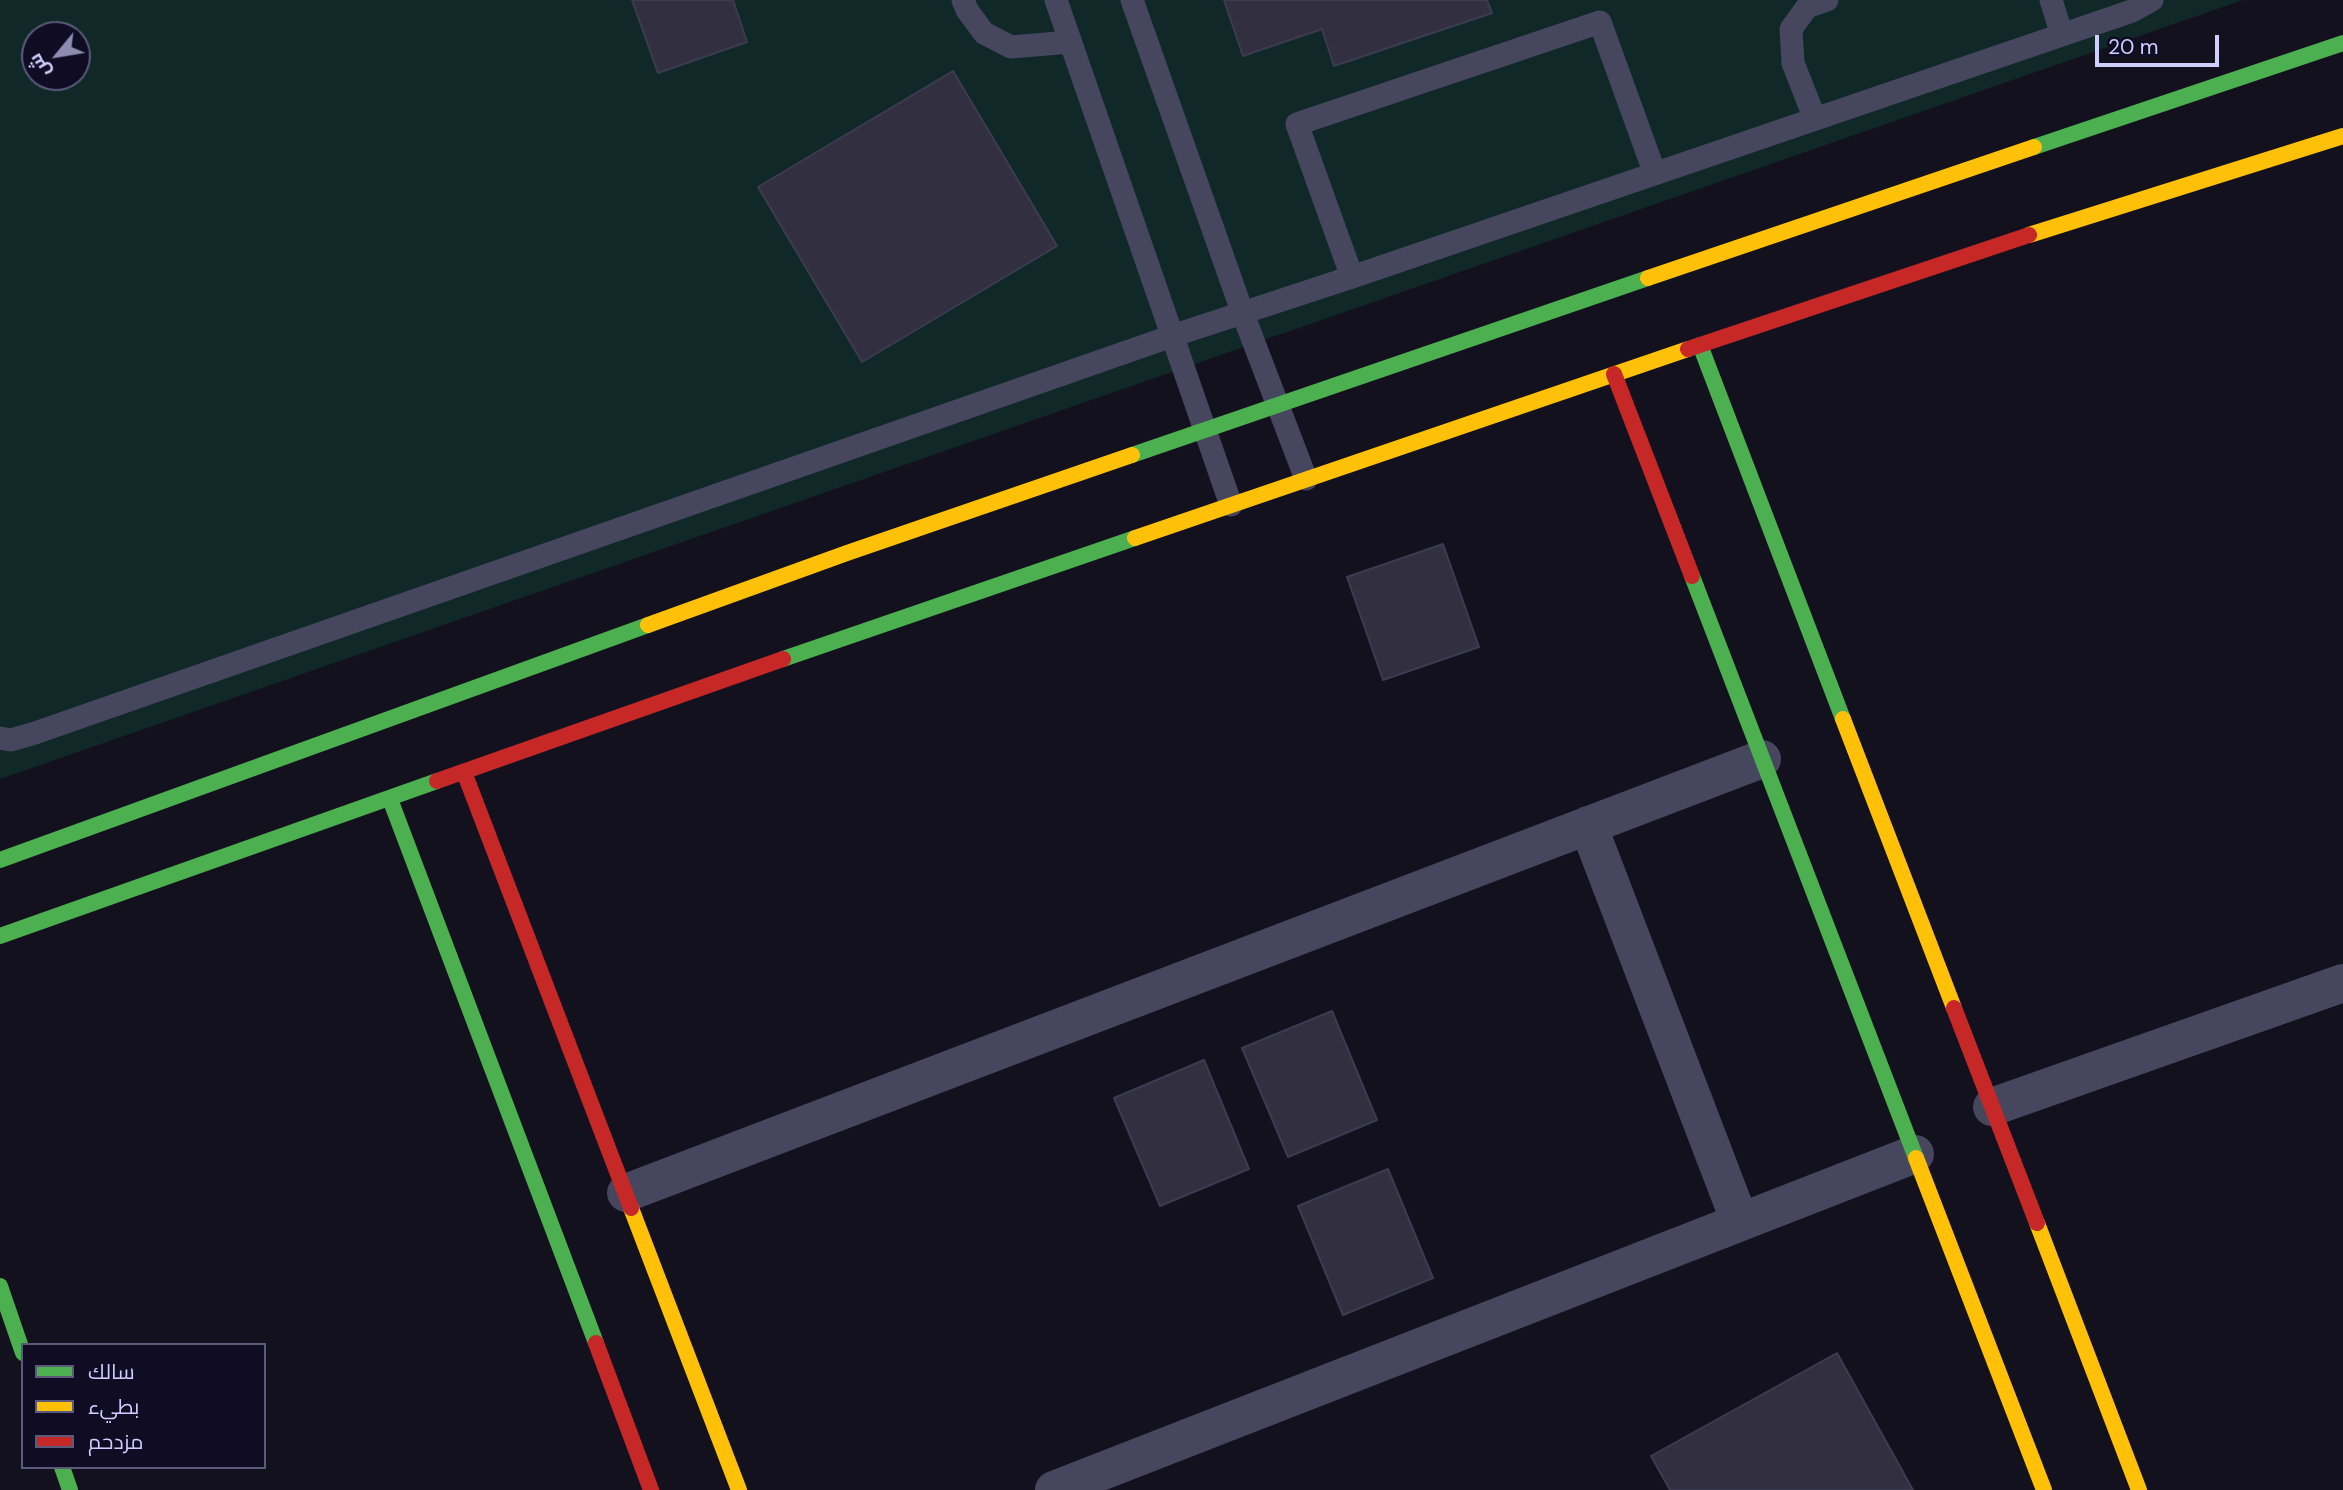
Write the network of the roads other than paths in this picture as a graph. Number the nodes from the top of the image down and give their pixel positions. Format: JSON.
{"nodes":[{"id":1,"x":963,"y":0,"type":"edge"},
{"id":2,"x":1056,"y":0,"type":"edge"},
{"id":3,"x":1132,"y":0,"type":"edge"},
{"id":4,"x":1826,"y":0,"type":"edge"},
{"id":5,"x":2050,"y":0,"type":"edge"},
{"id":6,"x":2152,"y":0,"type":"edge"},
{"id":7,"x":2062,"y":35,"type":"junction"},
{"id":8,"x":1070,"y":42,"type":"junction"},
{"id":9,"x":2343,"y":43,"type":"edge"},
{"id":10,"x":1815,"y":119,"type":"junction"},
{"id":11,"x":2343,"y":136,"type":"edge"},
{"id":12,"x":1655,"y":174,"type":"junction"},
{"id":13,"x":1352,"y":277,"type":"junction"},
{"id":14,"x":1243,"y":314,"type":"junction"},
{"id":15,"x":1172,"y":336,"type":"junction"},
{"id":16,"x":1700,"y":345,"type":"junction"},
{"id":17,"x":1614,"y":374,"type":"junction"},
{"id":18,"x":1277,"y":406,"type":"junction"},
{"id":19,"x":1205,"y":430,"type":"junction"},
{"id":20,"x":1306,"y":480,"type":"junction"},
{"id":21,"x":1231,"y":505,"type":"junction"},
{"id":22,"x":0,"y":738,"type":"edge"},
{"id":23,"x":1762,"y":759,"type":"junction"},
{"id":24,"x":464,"y":772,"type":"junction"},
{"id":25,"x":390,"y":799,"type":"junction"},
{"id":26,"x":1588,"y":825,"type":"junction"},
{"id":27,"x":0,"y":860,"type":"edge"},
{"id":28,"x":0,"y":936,"type":"edge"},
{"id":29,"x":2343,"y":982,"type":"edge"},
{"id":30,"x":1992,"y":1107,"type":"junction"},
{"id":31,"x":1915,"y":1154,"type":"junction"},
{"id":32,"x":625,"y":1193,"type":"junction"},
{"id":33,"x":1740,"y":1222,"type":"junction"},
{"id":34,"x":0,"y":1286,"type":"edge"},
{"id":35,"x":21,"y":1347,"type":"edge"},
{"id":36,"x":63,"y":1469,"type":"edge"},
{"id":37,"x":70,"y":1490,"type":"edge"},
{"id":38,"x":651,"y":1490,"type":"edge"},
{"id":39,"x":738,"y":1490,"type":"edge"},
{"id":40,"x":1054,"y":1490,"type":"edge"},
{"id":41,"x":2044,"y":1490,"type":"edge"},
{"id":42,"x":2139,"y":1490,"type":"edge"}],
"edges":[{"from":1,"to":8,"type":"lane"},
{"from":2,"to":8,"type":"lane"},
{"from":3,"to":14,"type":"lane"},
{"from":4,"to":10,"type":"lane"},
{"from":5,"to":7,"type":"lane"},
{"from":6,"to":7,"type":"lane"},
{"from":7,"to":10,"type":"lane"},
{"from":8,"to":15,"type":"lane"},
{"from":9,"to":18,"type":"main road"},
{"from":10,"to":12,"type":"lane"},
{"from":11,"to":16,"type":"main road"},
{"from":12,"to":13,"type":"lane"},
{"from":12,"to":13,"type":"lane"},
{"from":13,"to":14,"type":"lane"},
{"from":14,"to":15,"type":"lane"},
{"from":14,"to":18,"type":"lane"},
{"from":15,"to":19,"type":"lane"},
{"from":15,"to":22,"type":"lane"},
{"from":16,"to":17,"type":"main road"},
{"from":16,"to":30,"type":"main road"},
{"from":17,"to":20,"type":"main road"},
{"from":17,"to":23,"type":"main road"},
{"from":18,"to":19,"type":"main road"},
{"from":18,"to":20,"type":"lane"},
{"from":19,"to":21,"type":"lane"},
{"from":19,"to":27,"type":"main road"},
{"from":20,"to":21,"type":"main road"},
{"from":21,"to":24,"type":"main road"},
{"from":23,"to":26,"type":"street"},
{"from":23,"to":31,"type":"main road"},
{"from":24,"to":25,"type":"main road"},
{"from":24,"to":32,"type":"main road"},
{"from":25,"to":28,"type":"main road"},
{"from":25,"to":38,"type":"main road"},
{"from":26,"to":32,"type":"street"},
{"from":26,"to":33,"type":"street"},
{"from":29,"to":30,"type":"street"},
{"from":30,"to":42,"type":"main road"},
{"from":31,"to":33,"type":"street"},
{"from":31,"to":41,"type":"main road"},
{"from":32,"to":39,"type":"main road"},
{"from":33,"to":40,"type":"street"},
{"from":34,"to":35,"type":"main road"},
{"from":36,"to":37,"type":"main road"}]}
